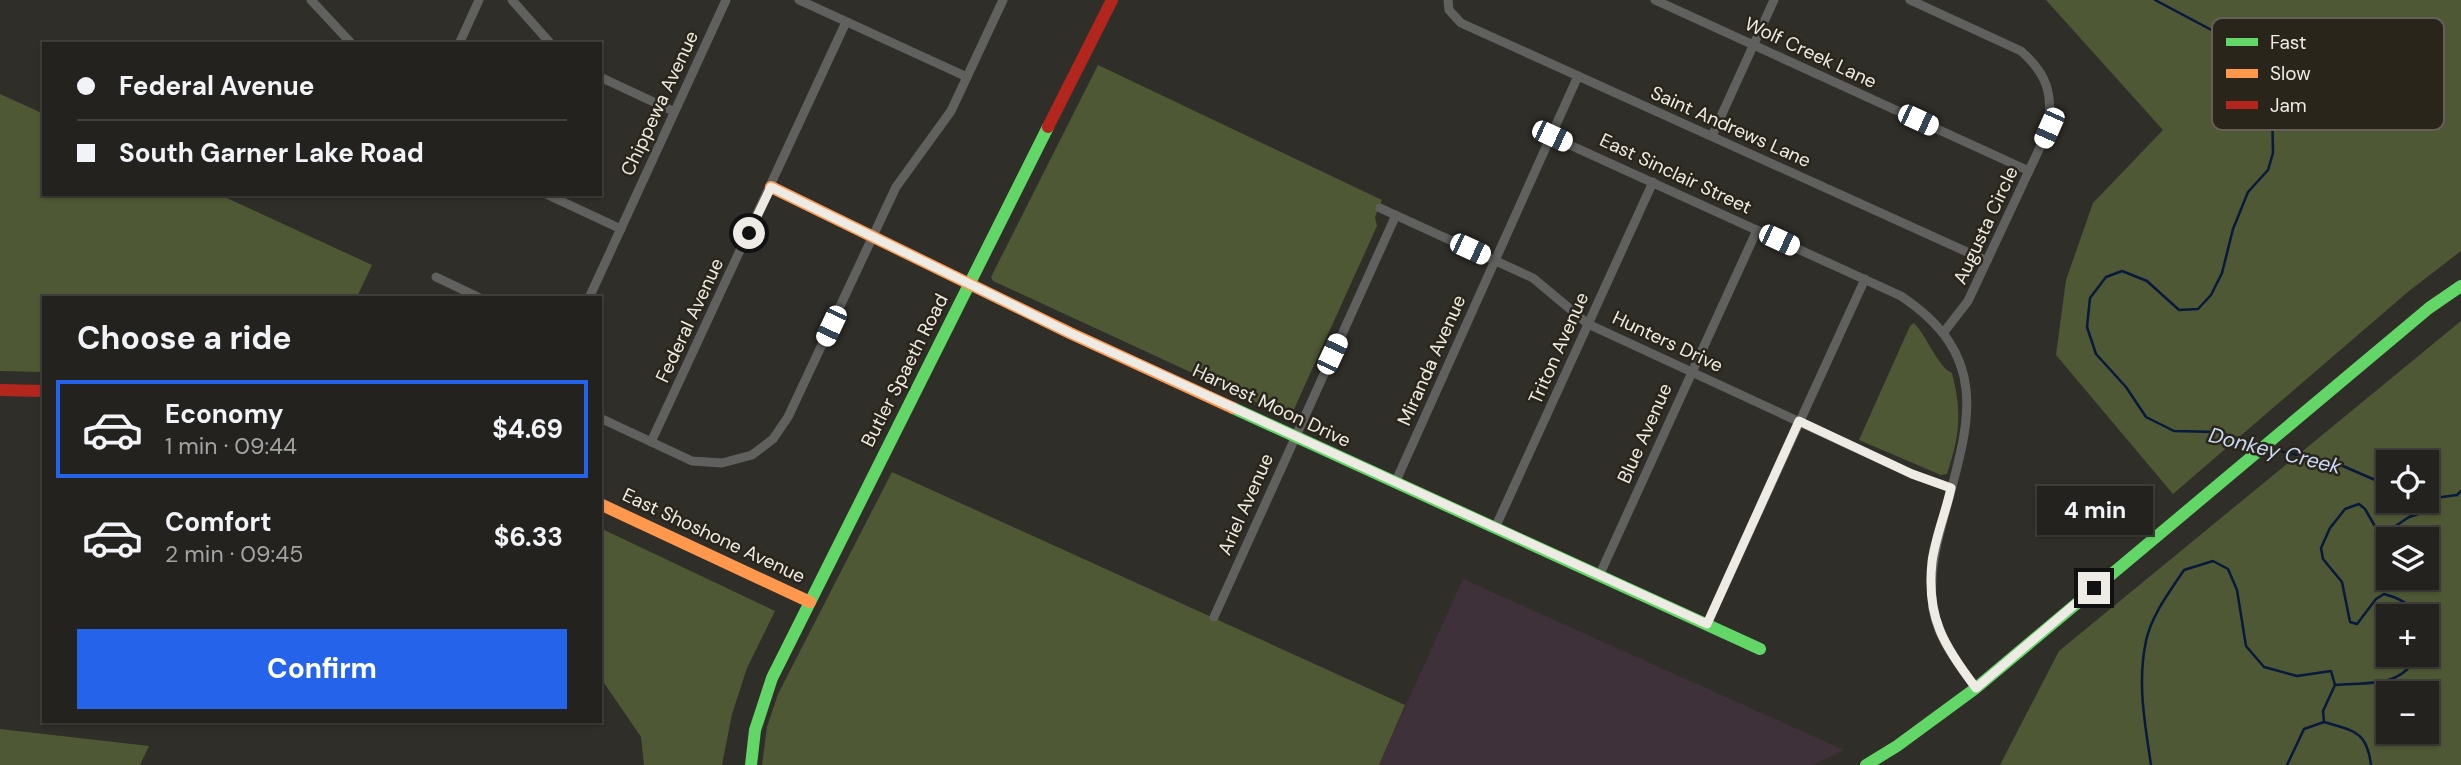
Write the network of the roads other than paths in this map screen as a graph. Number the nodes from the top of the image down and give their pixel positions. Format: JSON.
{"nodes":[{"id":1,"x":311,"y":0,"type":"edge"},
{"id":2,"x":479,"y":0,"type":"edge"},
{"id":3,"x":512,"y":0,"type":"edge"},
{"id":4,"x":726,"y":0,"type":"edge"},
{"id":5,"x":799,"y":0,"type":"edge"},
{"id":6,"x":1003,"y":0,"type":"edge"},
{"id":7,"x":1112,"y":0,"type":"edge"},
{"id":8,"x":1448,"y":0,"type":"edge"},
{"id":9,"x":1655,"y":0,"type":"edge"},
{"id":10,"x":1774,"y":0,"type":"edge"},
{"id":11,"x":1910,"y":0,"type":"edge"},
{"id":12,"x":846,"y":22,"type":"junction"},
{"id":13,"x":350,"y":42,"type":"edge"},
{"id":14,"x":460,"y":42,"type":"edge"},
{"id":15,"x":549,"y":42,"type":"edge"},
{"id":16,"x":1754,"y":45,"type":"junction"},
{"id":17,"x":1578,"y":75,"type":"junction"},
{"id":18,"x":967,"y":77,"type":"junction"},
{"id":19,"x":602,"y":78,"type":"edge"},
{"id":20,"x":673,"y":111,"type":"junction"},
{"id":21,"x":1537,"y":130,"type":"dead end"},
{"id":22,"x":1552,"y":136,"type":"junction"},
{"id":23,"x":1712,"y":136,"type":"junction"},
{"id":24,"x":2029,"y":171,"type":"junction"},
{"id":25,"x":1653,"y":182,"type":"junction"},
{"id":26,"x":771,"y":187,"type":"junction"},
{"id":27,"x":550,"y":196,"type":"edge"},
{"id":28,"x":1380,"y":208,"type":"dead end"},
{"id":29,"x":1396,"y":215,"type":"junction"},
{"id":30,"x":621,"y":229,"type":"junction"},
{"id":31,"x":1757,"y":230,"type":"junction"},
{"id":32,"x":874,"y":236,"type":"junction"},
{"id":33,"x":1494,"y":261,"type":"junction"},
{"id":34,"x":1987,"y":261,"type":"junction"},
{"id":35,"x":436,"y":277,"type":"dead end"},
{"id":36,"x":1865,"y":279,"type":"junction"},
{"id":37,"x":970,"y":283,"type":"junction"},
{"id":38,"x":2461,"y":286,"type":"edge"},
{"id":39,"x":476,"y":296,"type":"edge"},
{"id":40,"x":590,"y":296,"type":"edge"},
{"id":41,"x":1588,"y":324,"type":"junction"},
{"id":42,"x":1944,"y":332,"type":"junction"},
{"id":43,"x":1691,"y":372,"type":"junction"},
{"id":44,"x":0,"y":390,"type":"edge"},
{"id":45,"x":42,"y":391,"type":"edge"},
{"id":46,"x":602,"y":419,"type":"edge"},
{"id":47,"x":1799,"y":421,"type":"junction"},
{"id":48,"x":1295,"y":436,"type":"junction"},
{"id":49,"x":651,"y":442,"type":"junction"},
{"id":50,"x":1395,"y":483,"type":"junction"},
{"id":51,"x":1951,"y":488,"type":"junction"},
{"id":52,"x":602,"y":505,"type":"edge"},
{"id":53,"x":1495,"y":528,"type":"junction"},
{"id":54,"x":1599,"y":576,"type":"junction"},
{"id":55,"x":810,"y":602,"type":"junction"},
{"id":56,"x":1214,"y":617,"type":"dead end"},
{"id":57,"x":1707,"y":624,"type":"junction"},
{"id":58,"x":1760,"y":649,"type":"dead end"},
{"id":59,"x":1976,"y":688,"type":"junction"},
{"id":60,"x":751,"y":765,"type":"edge"},
{"id":61,"x":1866,"y":765,"type":"edge"}],
"edges":[{"from":1,"to":13,"type":"street"},
{"from":2,"to":14,"type":"street"},
{"from":3,"to":15,"type":"street"},
{"from":4,"to":20,"type":"street","name":"Chippewa Avenue"},
{"from":5,"to":12,"type":"street"},
{"from":6,"to":18,"type":"street"},
{"from":7,"to":37,"type":"main road","name":"Butler Spaeth Road"},
{"from":8,"to":17,"type":"street","name":"Saint Andrews Lane"},
{"from":9,"to":16,"type":"street","name":"Wolf Creek Lane"},
{"from":10,"to":16,"type":"street"},
{"from":11,"to":24,"type":"street","name":"Augusta Circle"},
{"from":12,"to":18,"type":"street"},
{"from":12,"to":26,"type":"street","name":"Federal Avenue"},
{"from":16,"to":23,"type":"street"},
{"from":16,"to":24,"type":"street","name":"Wolf Creek Lane"},
{"from":17,"to":22,"type":"street","name":"Miranda Avenue"},
{"from":17,"to":23,"type":"street","name":"Saint Andrews Lane"},
{"from":18,"to":32,"type":"street"},
{"from":19,"to":20,"type":"street"},
{"from":20,"to":30,"type":"street","name":"Chippewa Avenue"},
{"from":21,"to":22,"type":"street","name":"East Sinclair Street"},
{"from":22,"to":25,"type":"street","name":"East Sinclair Street"},
{"from":22,"to":33,"type":"street","name":"Miranda Avenue"},
{"from":23,"to":34,"type":"street","name":"Saint Andrews Lane"},
{"from":24,"to":34,"type":"street","name":"Augusta Circle"},
{"from":25,"to":31,"type":"street","name":"East Sinclair Street"},
{"from":25,"to":41,"type":"street","name":"Triton Avenue"},
{"from":26,"to":32,"type":"main road","name":"Harvest Moon Drive"},
{"from":26,"to":49,"type":"street","name":"Federal Avenue"},
{"from":27,"to":30,"type":"street"},
{"from":28,"to":29,"type":"street","name":"Hunters Drive"},
{"from":29,"to":33,"type":"street","name":"Hunters Drive"},
{"from":29,"to":48,"type":"street","name":"Ariel Avenue"},
{"from":30,"to":40,"type":"street","name":"Chippewa Avenue"},
{"from":31,"to":36,"type":"street","name":"East Sinclair Street"},
{"from":31,"to":43,"type":"street","name":"Blue Avenue"},
{"from":32,"to":37,"type":"main road","name":"Harvest Moon Drive"},
{"from":32,"to":49,"type":"street"},
{"from":33,"to":41,"type":"street","name":"Hunters Drive"},
{"from":33,"to":50,"type":"street","name":"Miranda Avenue"},
{"from":34,"to":42,"type":"street","name":"Augusta Circle"},
{"from":35,"to":39,"type":"street"},
{"from":36,"to":42,"type":"street","name":"East Sinclair Street"},
{"from":36,"to":47,"type":"street"},
{"from":37,"to":48,"type":"main road","name":"Harvest Moon Drive"},
{"from":37,"to":55,"type":"main road","name":"Butler Spaeth Road"},
{"from":38,"to":59,"type":"main road"},
{"from":41,"to":43,"type":"street","name":"Hunters Drive"},
{"from":41,"to":53,"type":"street","name":"Triton Avenue"},
{"from":42,"to":51,"type":"street","name":"East Sinclair Street"},
{"from":43,"to":47,"type":"street","name":"Hunters Drive"},
{"from":43,"to":54,"type":"street","name":"Blue Avenue"},
{"from":44,"to":45,"type":"main road"},
{"from":46,"to":49,"type":"street"},
{"from":47,"to":51,"type":"street","name":"Hunters Drive"},
{"from":47,"to":57,"type":"street"},
{"from":48,"to":50,"type":"main road","name":"Harvest Moon Drive"},
{"from":48,"to":56,"type":"street","name":"Ariel Avenue"},
{"from":50,"to":53,"type":"main road","name":"Harvest Moon Drive"},
{"from":51,"to":59,"type":"street","name":"East Sinclair Street"},
{"from":52,"to":55,"type":"main road","name":"East Shoshone Avenue"},
{"from":53,"to":54,"type":"main road","name":"Harvest Moon Drive"},
{"from":54,"to":57,"type":"main road","name":"Harvest Moon Drive"},
{"from":55,"to":60,"type":"main road","name":"Butler Spaeth Road"},
{"from":57,"to":58,"type":"main road","name":"Harvest Moon Drive"},
{"from":59,"to":61,"type":"main road"}]}
